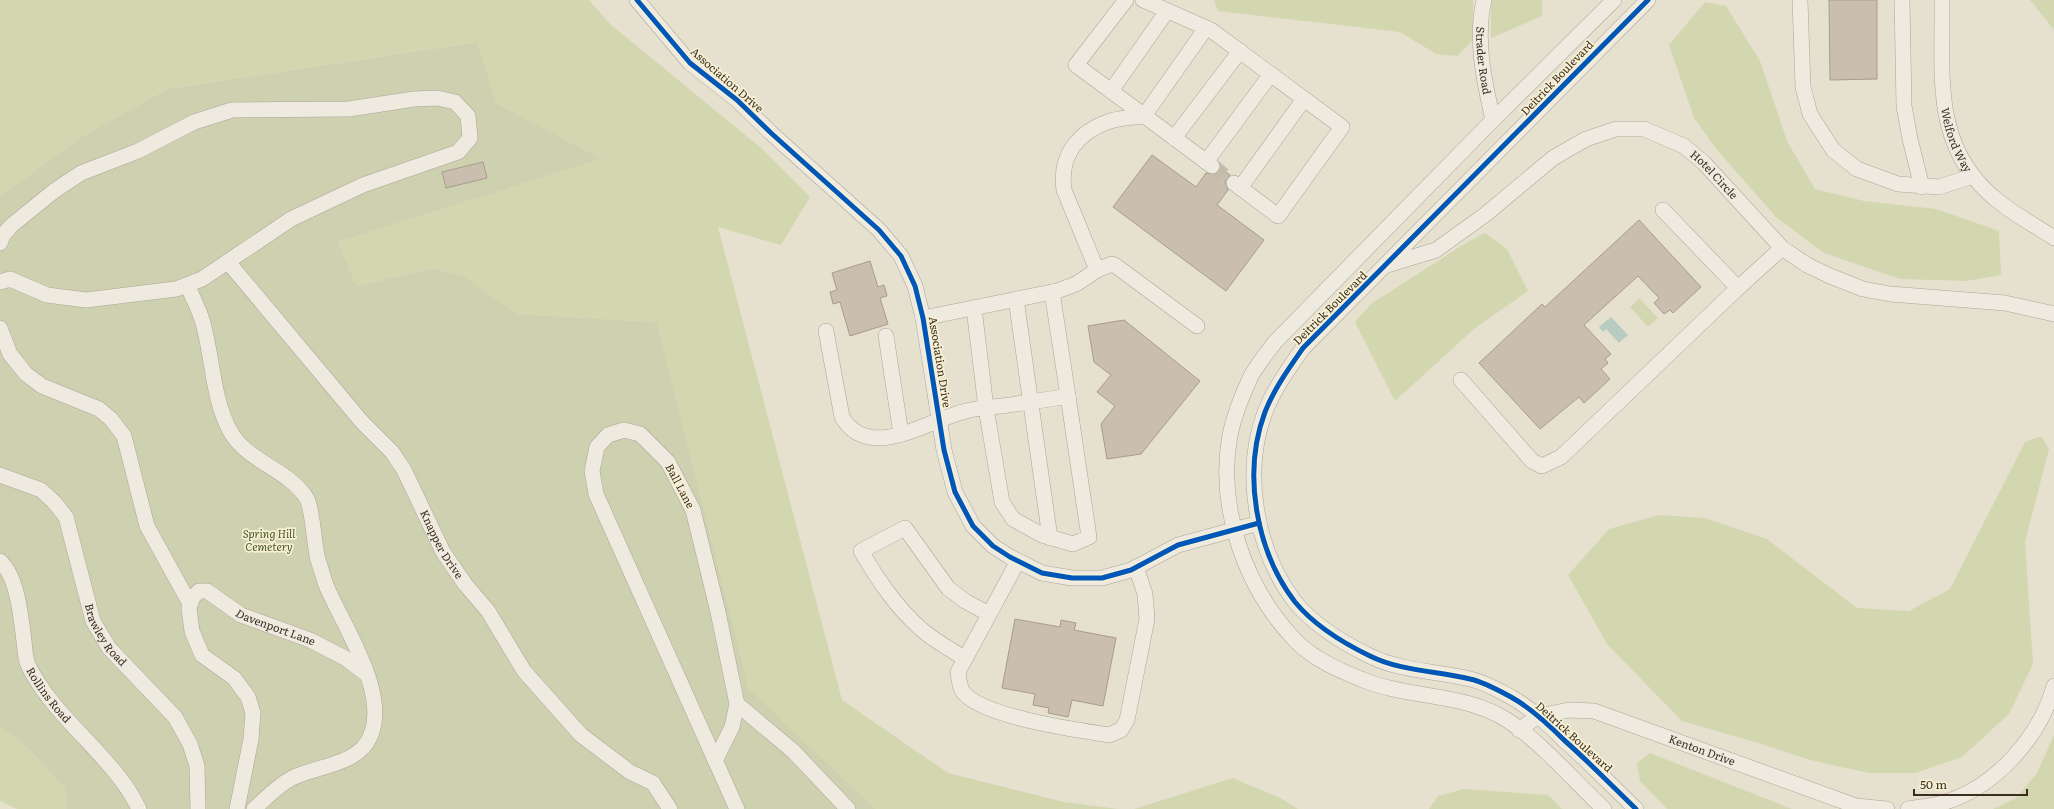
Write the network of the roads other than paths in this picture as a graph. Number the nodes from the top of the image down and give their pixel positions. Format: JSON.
{"nodes":[{"id":1,"x":637,"y":0,"type":"edge"},
{"id":2,"x":1126,"y":0,"type":"edge"},
{"id":3,"x":1143,"y":0,"type":"edge"},
{"id":4,"x":1484,"y":0,"type":"edge"},
{"id":5,"x":1614,"y":0,"type":"edge"},
{"id":6,"x":1648,"y":0,"type":"edge"},
{"id":7,"x":1800,"y":0,"type":"edge"},
{"id":8,"x":1902,"y":0,"type":"edge"},
{"id":9,"x":1942,"y":0,"type":"edge"},
{"id":10,"x":1167,"y":11,"type":"junction"},
{"id":11,"x":1206,"y":28,"type":"junction"},
{"id":12,"x":1240,"y":51,"type":"junction"},
{"id":13,"x":1271,"y":74,"type":"junction"},
{"id":14,"x":1111,"y":91,"type":"junction"},
{"id":15,"x":1304,"y":99,"type":"junction"},
{"id":16,"x":1144,"y":116,"type":"junction"},
{"id":17,"x":1492,"y":120,"type":"junction"},
{"id":18,"x":1174,"y":138,"type":"junction"},
{"id":19,"x":1973,"y":176,"type":"junction"},
{"id":20,"x":1922,"y":187,"type":"junction"},
{"id":21,"x":1663,"y":210,"type":"dead end"},
{"id":22,"x":2054,"y":238,"type":"edge"},
{"id":23,"x":0,"y":243,"type":"edge"},
{"id":24,"x":1782,"y":248,"type":"junction"},
{"id":25,"x":228,"y":262,"type":"junction"},
{"id":26,"x":1386,"y":265,"type":"junction"},
{"id":27,"x":1097,"y":270,"type":"junction"},
{"id":28,"x":0,"y":279,"type":"edge"},
{"id":29,"x":187,"y":285,"type":"junction"},
{"id":30,"x":1738,"y":288,"type":"junction"},
{"id":31,"x":1052,"y":292,"type":"junction"},
{"id":32,"x":1016,"y":299,"type":"junction"},
{"id":33,"x":974,"y":308,"type":"junction"},
{"id":34,"x":2054,"y":314,"type":"edge"},
{"id":35,"x":923,"y":318,"type":"junction"},
{"id":36,"x":1197,"y":326,"type":"dead end"},
{"id":37,"x":0,"y":328,"type":"edge"},
{"id":38,"x":826,"y":331,"type":"dead end"},
{"id":39,"x":886,"y":336,"type":"dead end"},
{"id":40,"x":1461,"y":380,"type":"dead end"},
{"id":41,"x":1068,"y":396,"type":"junction"},
{"id":42,"x":1030,"y":402,"type":"junction"},
{"id":43,"x":986,"y":408,"type":"junction"},
{"id":44,"x":939,"y":421,"type":"junction"},
{"id":45,"x":901,"y":434,"type":"junction"},
{"id":46,"x":0,"y":475,"type":"edge"},
{"id":47,"x":1259,"y":523,"type":"junction"},
{"id":48,"x":1235,"y":529,"type":"junction"},
{"id":49,"x":1050,"y":538,"type":"junction"},
{"id":50,"x":0,"y":561,"type":"edge"},
{"id":51,"x":1018,"y":561,"type":"junction"},
{"id":52,"x":1136,"y":567,"type":"junction"},
{"id":53,"x":190,"y":604,"type":"junction"},
{"id":54,"x":989,"y":614,"type":"junction"},
{"id":55,"x":965,"y":659,"type":"junction"},
{"id":56,"x":366,"y":674,"type":"junction"},
{"id":57,"x":2054,"y":686,"type":"edge"},
{"id":58,"x":737,"y":704,"type":"junction"},
{"id":59,"x":1538,"y":716,"type":"junction"},
{"id":60,"x":1519,"y":730,"type":"junction"},
{"id":61,"x":715,"y":761,"type":"junction"},
{"id":62,"x":139,"y":809,"type":"edge"},
{"id":63,"x":198,"y":809,"type":"edge"},
{"id":64,"x":237,"y":809,"type":"edge"},
{"id":65,"x":254,"y":809,"type":"edge"},
{"id":66,"x":670,"y":809,"type":"edge"},
{"id":67,"x":737,"y":809,"type":"edge"},
{"id":68,"x":848,"y":809,"type":"edge"},
{"id":69,"x":1604,"y":809,"type":"edge"},
{"id":70,"x":1636,"y":809,"type":"edge"},
{"id":71,"x":1887,"y":809,"type":"edge"},
{"id":72,"x":1908,"y":809,"type":"edge"}],
"edges":[{"from":1,"to":35,"type":"street","name":"Association Drive"},
{"from":2,"to":14,"type":"street"},
{"from":3,"to":10,"type":"street"},
{"from":4,"to":17,"type":"street","name":"Strader Road"},
{"from":5,"to":17,"type":"street","name":"Deitrick Boulevard"},
{"from":6,"to":26,"type":"street","name":"Deitrick Boulevard"},
{"from":7,"to":20,"type":"street"},
{"from":8,"to":20,"type":"street"},
{"from":9,"to":19,"type":"street","name":"Welford Way"},
{"from":10,"to":11,"type":"street"},
{"from":10,"to":14,"type":"street"},
{"from":11,"to":12,"type":"street"},
{"from":11,"to":16,"type":"street"},
{"from":12,"to":13,"type":"street"},
{"from":12,"to":18,"type":"street"},
{"from":13,"to":15,"type":"street"},
{"from":13,"to":18,"type":"street"},
{"from":14,"to":16,"type":"street"},
{"from":15,"to":15,"type":"street"},
{"from":16,"to":18,"type":"street"},
{"from":16,"to":27,"type":"street"},
{"from":17,"to":48,"type":"street","name":"Deitrick Boulevard"},
{"from":19,"to":20,"type":"street"},
{"from":19,"to":22,"type":"street","name":"Welford Way"},
{"from":21,"to":30,"type":"street"},
{"from":23,"to":25,"type":"street"},
{"from":24,"to":26,"type":"street","name":"Hotel Circle"},
{"from":24,"to":30,"type":"street"},
{"from":24,"to":34,"type":"street","name":"Hotel Circle"},
{"from":25,"to":29,"type":"street"},
{"from":25,"to":66,"type":"street","name":"Knapper Drive"},
{"from":26,"to":47,"type":"street","name":"Deitrick Boulevard"},
{"from":27,"to":31,"type":"street"},
{"from":27,"to":36,"type":"street"},
{"from":28,"to":29,"type":"street"},
{"from":29,"to":56,"type":"street"},
{"from":30,"to":40,"type":"street"},
{"from":31,"to":32,"type":"street"},
{"from":31,"to":41,"type":"street"},
{"from":32,"to":33,"type":"street"},
{"from":32,"to":42,"type":"street"},
{"from":33,"to":35,"type":"street"},
{"from":33,"to":43,"type":"street"},
{"from":35,"to":44,"type":"street","name":"Association Drive"},
{"from":37,"to":53,"type":"street"},
{"from":38,"to":45,"type":"street"},
{"from":39,"to":45,"type":"street"},
{"from":41,"to":42,"type":"street"},
{"from":41,"to":49,"type":"street"},
{"from":42,"to":43,"type":"street"},
{"from":42,"to":49,"type":"street"},
{"from":43,"to":44,"type":"street"},
{"from":43,"to":49,"type":"street"},
{"from":44,"to":45,"type":"street"},
{"from":44,"to":51,"type":"street","name":"Association Drive"},
{"from":46,"to":63,"type":"street","name":"Brawley Road"},
{"from":47,"to":48,"type":"street","name":"Association Drive"},
{"from":47,"to":59,"type":"street","name":"Deitrick Boulevard"},
{"from":48,"to":52,"type":"street","name":"Association Drive"},
{"from":48,"to":60,"type":"street","name":"Deitrick Boulevard"},
{"from":50,"to":62,"type":"street","name":"Rollins Road"},
{"from":51,"to":52,"type":"street","name":"Association Drive"},
{"from":51,"to":54,"type":"street"},
{"from":52,"to":55,"type":"street"},
{"from":53,"to":56,"type":"street","name":"Davenport Lane"},
{"from":53,"to":64,"type":"street"},
{"from":54,"to":55,"type":"street"},
{"from":54,"to":55,"type":"street"},
{"from":56,"to":65,"type":"street"},
{"from":57,"to":72,"type":"street"},
{"from":58,"to":61,"type":"street","name":"Ball Lane"},
{"from":58,"to":61,"type":"street","name":"Ball Lane"},
{"from":58,"to":68,"type":"street"},
{"from":59,"to":60,"type":"street","name":"Kenton Drive"},
{"from":59,"to":70,"type":"street","name":"Deitrick Boulevard"},
{"from":59,"to":71,"type":"street","name":"Kenton Drive"},
{"from":60,"to":69,"type":"street","name":"Deitrick Boulevard"},
{"from":61,"to":67,"type":"street","name":"Ball Lane"}]}
